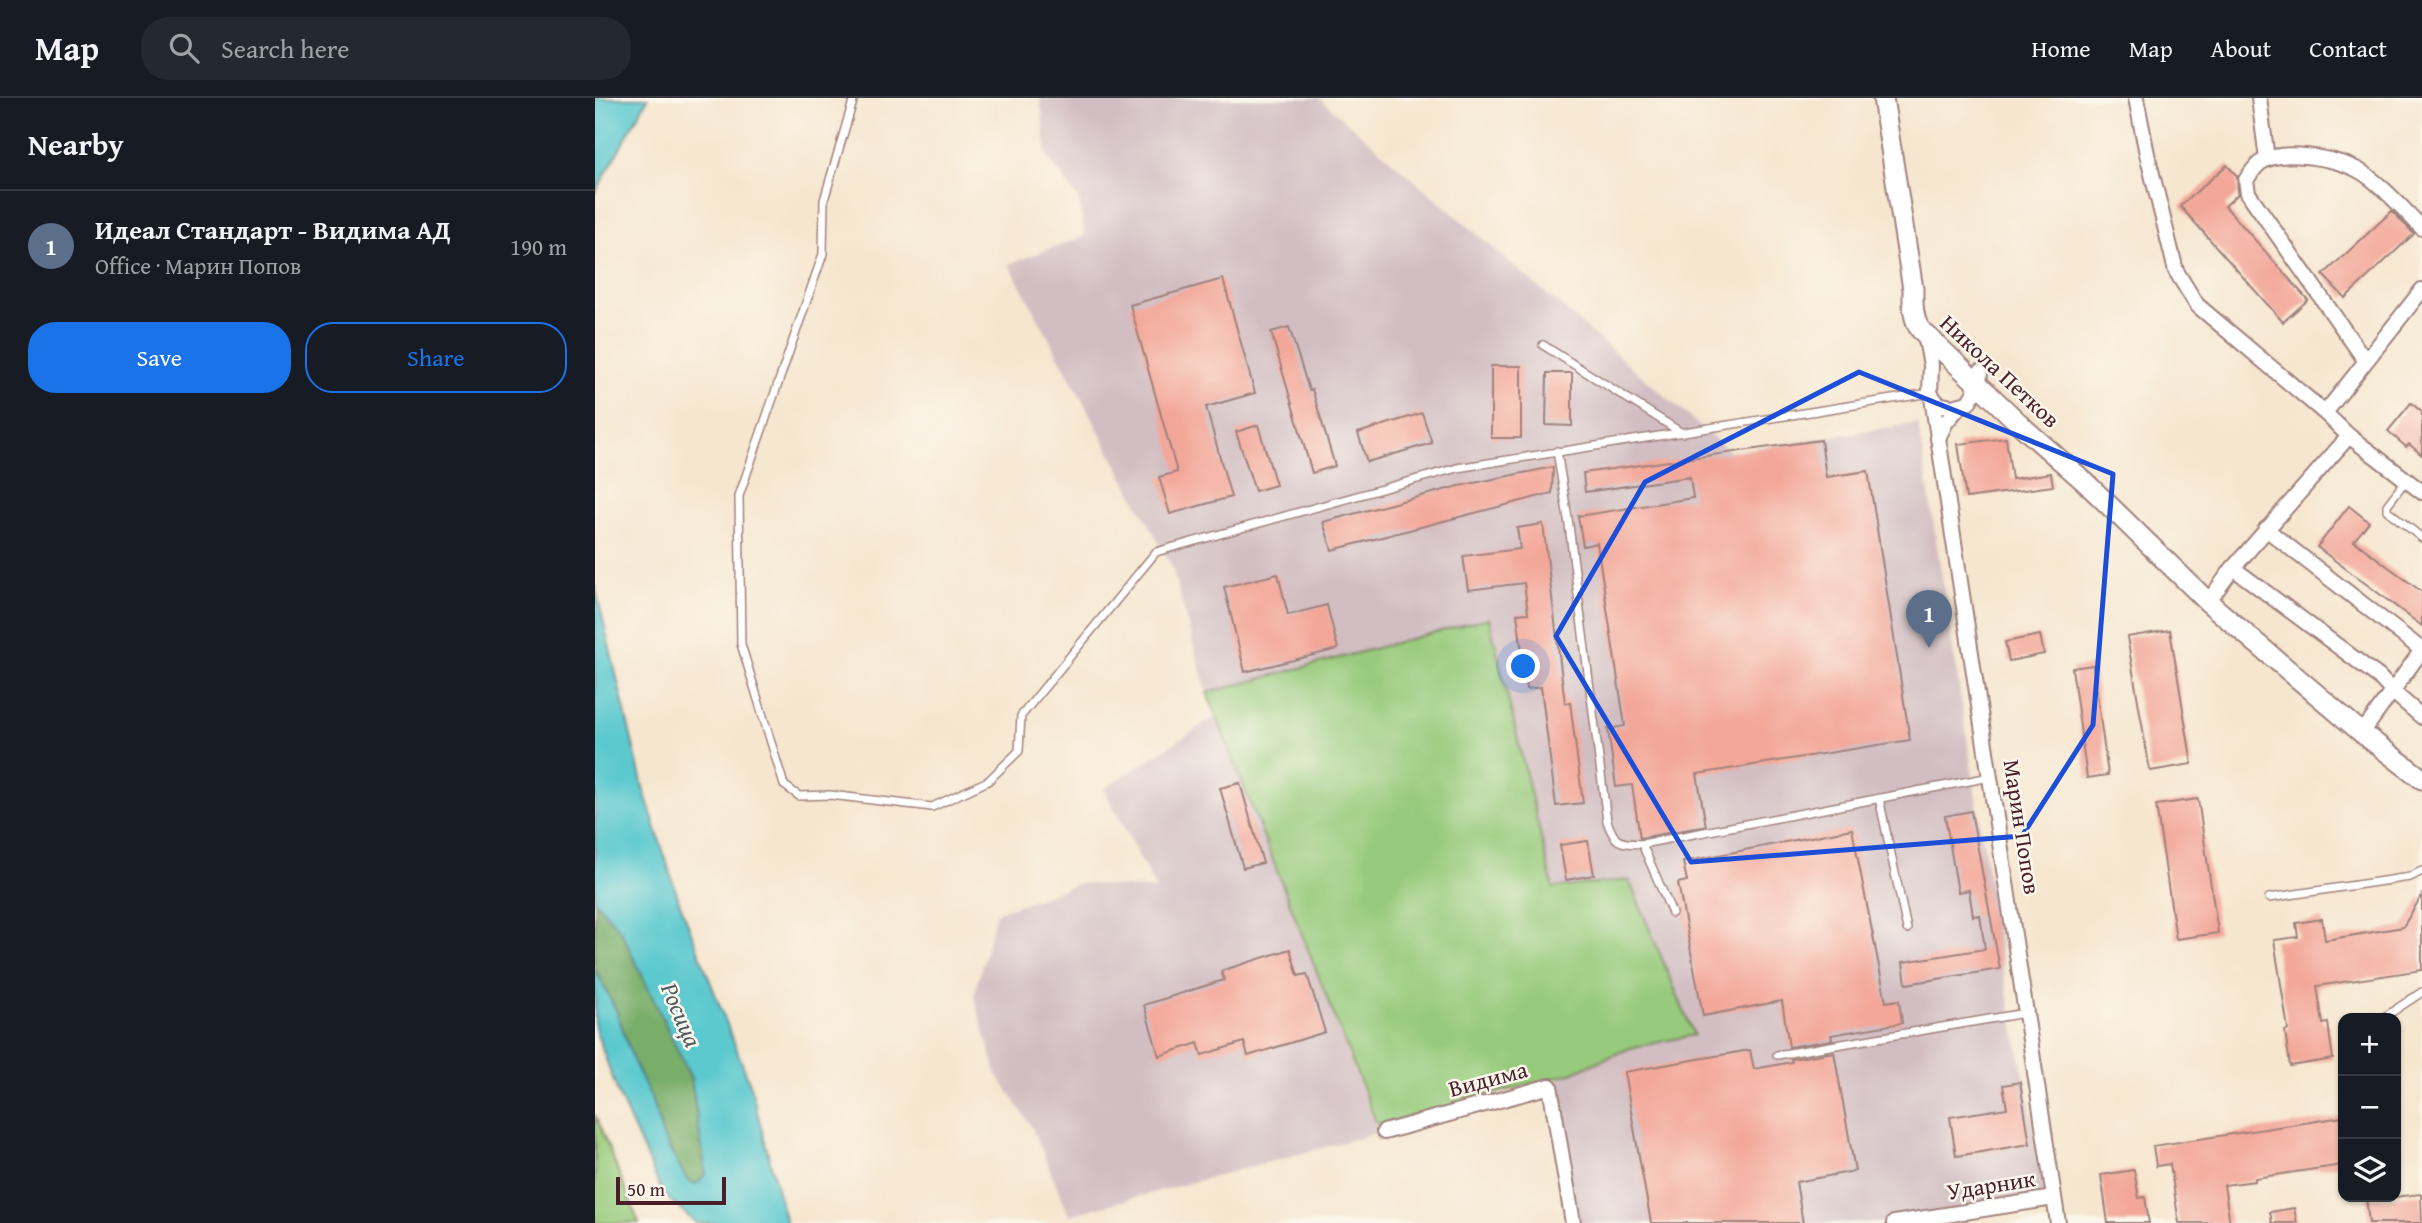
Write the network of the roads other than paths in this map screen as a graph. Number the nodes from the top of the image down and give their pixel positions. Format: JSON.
{"nodes":[{"id":1,"x":855,"y":98,"type":"edge"},
{"id":2,"x":1883,"y":98,"type":"edge"},
{"id":3,"x":2136,"y":98,"type":"edge"},
{"id":4,"x":2259,"y":98,"type":"edge"},
{"id":5,"x":2267,"y":159,"type":"junction"},
{"id":6,"x":2422,"y":228,"type":"edge"},
{"id":7,"x":1913,"y":289,"type":"junction"},
{"id":8,"x":2422,"y":290,"type":"edge"},
{"id":9,"x":1925,"y":335,"type":"junction"},
{"id":10,"x":1543,"y":345,"type":"dead end"},
{"id":11,"x":1958,"y":358,"type":"junction"},
{"id":12,"x":2365,"y":360,"type":"junction"},
{"id":13,"x":1931,"y":372,"type":"junction"},
{"id":14,"x":1979,"y":379,"type":"junction"},
{"id":15,"x":1931,"y":396,"type":"junction"},
{"id":16,"x":1960,"y":406,"type":"junction"},
{"id":17,"x":2325,"y":413,"type":"junction"},
{"id":18,"x":1683,"y":434,"type":"junction"},
{"id":19,"x":2349,"y":436,"type":"junction"},
{"id":20,"x":1938,"y":438,"type":"junction"},
{"id":21,"x":1557,"y":451,"type":"junction"},
{"id":22,"x":2406,"y":480,"type":"junction"},
{"id":23,"x":2422,"y":492,"type":"edge"},
{"id":24,"x":2266,"y":529,"type":"junction"},
{"id":25,"x":2422,"y":538,"type":"edge"},
{"id":26,"x":2232,"y":568,"type":"junction"},
{"id":27,"x":2208,"y":602,"type":"junction"},
{"id":28,"x":2422,"y":650,"type":"edge"},
{"id":29,"x":2393,"y":692,"type":"junction"},
{"id":30,"x":2422,"y":717,"type":"edge"},
{"id":31,"x":2362,"y":733,"type":"junction"},
{"id":32,"x":1990,"y":777,"type":"junction"},
{"id":33,"x":2422,"y":779,"type":"edge"},
{"id":34,"x":1879,"y":799,"type":"junction"},
{"id":35,"x":1642,"y":844,"type":"junction"},
{"id":36,"x":2422,"y":871,"type":"edge"},
{"id":37,"x":2269,"y":898,"type":"dead end"},
{"id":38,"x":1672,"y":913,"type":"dead end"},
{"id":39,"x":1907,"y":929,"type":"dead end"},
{"id":40,"x":2422,"y":992,"type":"edge"},
{"id":41,"x":2026,"y":1013,"type":"junction"},
{"id":42,"x":2390,"y":1013,"type":"edge"},
{"id":43,"x":1777,"y":1055,"type":"dead end"},
{"id":44,"x":1384,"y":1132,"type":"dead end"},
{"id":45,"x":2054,"y":1198,"type":"junction"},
{"id":46,"x":1573,"y":1223,"type":"edge"},
{"id":47,"x":1894,"y":1223,"type":"edge"},
{"id":48,"x":2058,"y":1223,"type":"edge"}],
"edges":[{"from":1,"to":21,"type":"lane"},
{"from":2,"to":7,"type":"main road"},
{"from":3,"to":17,"type":"street"},
{"from":4,"to":5,"type":"street"},
{"from":5,"to":6,"type":"street"},
{"from":5,"to":12,"type":"street"},
{"from":7,"to":9,"type":"main road","name":"Никола Петков"},
{"from":7,"to":11,"type":"main road","name":"Никола Петков"},
{"from":8,"to":12,"type":"street"},
{"from":9,"to":11,"type":"main road","name":"Никола Петков"},
{"from":9,"to":13,"type":"street"},
{"from":10,"to":18,"type":"lane"},
{"from":11,"to":13,"type":"street"},
{"from":11,"to":14,"type":"main road","name":"Никола Петков"},
{"from":12,"to":17,"type":"street"},
{"from":13,"to":15,"type":"street"},
{"from":14,"to":16,"type":"street"},
{"from":14,"to":27,"type":"main road","name":"Никола Петков"},
{"from":15,"to":16,"type":"street"},
{"from":15,"to":18,"type":"lane"},
{"from":15,"to":20,"type":"street","name":"Марин Попов"},
{"from":16,"to":20,"type":"street"},
{"from":17,"to":19,"type":"street"},
{"from":18,"to":21,"type":"lane"},
{"from":19,"to":22,"type":"street"},
{"from":19,"to":24,"type":"street"},
{"from":20,"to":32,"type":"street","name":"Марин Попов"},
{"from":21,"to":35,"type":"lane"},
{"from":22,"to":23,"type":"street"},
{"from":22,"to":25,"type":"lane"},
{"from":24,"to":26,"type":"street"},
{"from":24,"to":28,"type":"street"},
{"from":26,"to":27,"type":"street"},
{"from":26,"to":29,"type":"street"},
{"from":27,"to":31,"type":"main road","name":"Никола Петков"},
{"from":28,"to":29,"type":"street"},
{"from":29,"to":30,"type":"street"},
{"from":29,"to":31,"type":"street"},
{"from":31,"to":33,"type":"main road","name":"Никола Петков"},
{"from":32,"to":34,"type":"lane"},
{"from":32,"to":41,"type":"street","name":"Марин Попов"},
{"from":34,"to":35,"type":"lane"},
{"from":34,"to":39,"type":"lane"},
{"from":35,"to":38,"type":"lane"},
{"from":36,"to":37,"type":"lane"},
{"from":40,"to":42,"type":"lane"},
{"from":41,"to":43,"type":"lane"},
{"from":41,"to":45,"type":"street","name":"Марин Попов"},
{"from":44,"to":46,"type":"street","name":"Видима"},
{"from":45,"to":47,"type":"street","name":"Ударник"},
{"from":45,"to":48,"type":"street","name":"Марин Попов"}]}
